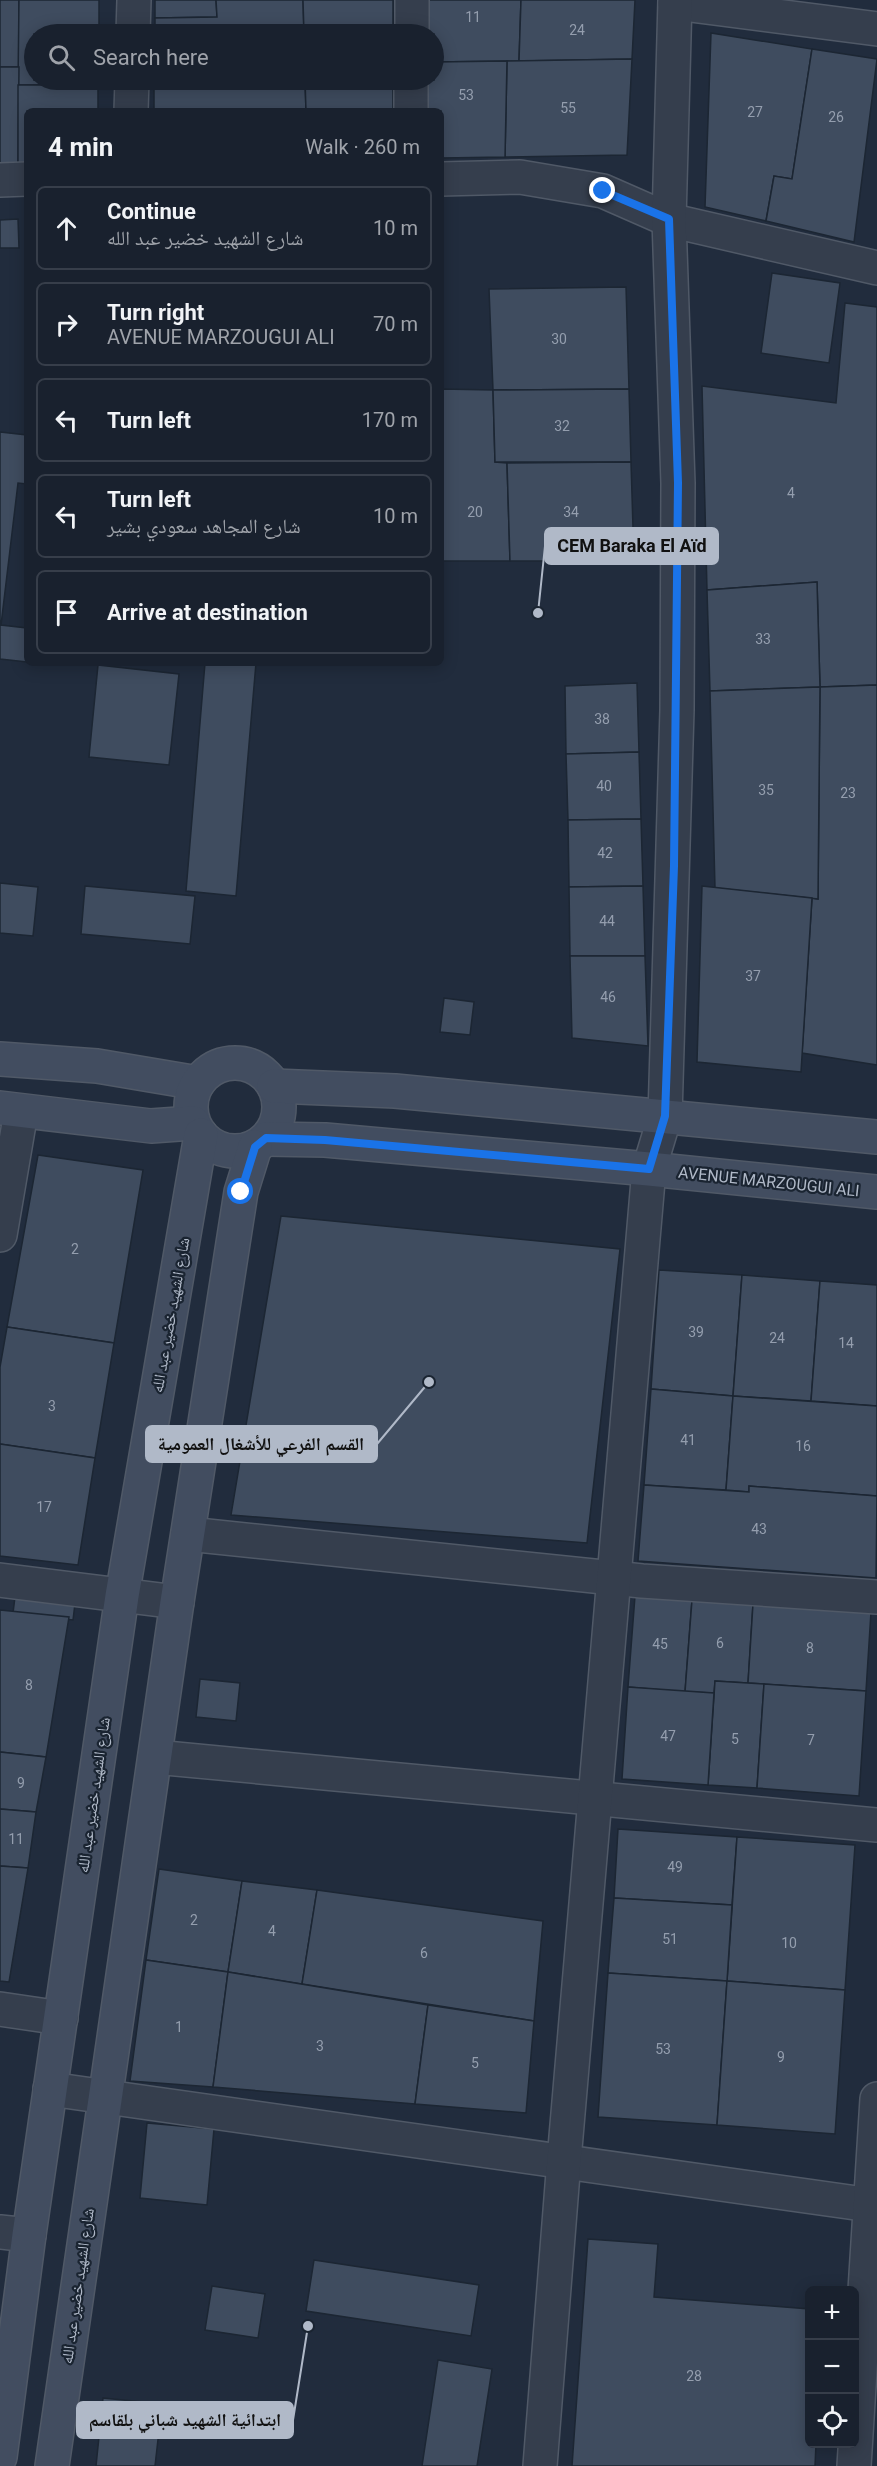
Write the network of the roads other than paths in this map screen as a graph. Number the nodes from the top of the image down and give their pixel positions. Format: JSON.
{"nodes":[{"id":1,"x":134,"y":0,"type":"edge"},
{"id":2,"x":412,"y":0,"type":"edge"},
{"id":3,"x":675,"y":1,"type":"edge"},
{"id":4,"x":133,"y":24,"type":"edge"},
{"id":5,"x":412,"y":24,"type":"edge"},
{"id":6,"x":877,"y":29,"type":"edge"},
{"id":7,"x":131,"y":90,"type":"edge"},
{"id":8,"x":411,"y":90,"type":"edge"},
{"id":9,"x":130,"y":108,"type":"edge"},
{"id":10,"x":411,"y":108,"type":"edge"},
{"id":11,"x":24,"y":179,"type":"edge"},
{"id":12,"x":444,"y":179,"type":"edge"},
{"id":13,"x":0,"y":180,"type":"edge"},
{"id":14,"x":669,"y":219,"type":"junction"},
{"id":15,"x":877,"y":264,"type":"edge"},
{"id":16,"x":0,"y":1059,"type":"edge"},
{"id":17,"x":198,"y":1083,"type":"junction"},
{"id":18,"x":274,"y":1086,"type":"junction"},
{"id":19,"x":11,"y":1110,"type":"edge"},
{"id":20,"x":665,"y":1116,"type":"junction"},
{"id":21,"x":197,"y":1129,"type":"junction"},
{"id":22,"x":877,"y":1137,"type":"edge"},
{"id":23,"x":260,"y":1143,"type":"junction"},
{"id":24,"x":649,"y":1169,"type":"junction"},
{"id":25,"x":877,"y":1192,"type":"edge"},
{"id":26,"x":0,"y":1235,"type":"edge"},
{"id":27,"x":188,"y":1534,"type":"junction"},
{"id":28,"x":616,"y":1576,"type":"junction"},
{"id":29,"x":0,"y":1580,"type":"edge"},
{"id":30,"x":122,"y":1596,"type":"junction"},
{"id":31,"x":877,"y":1597,"type":"edge"},
{"id":32,"x":177,"y":1602,"type":"junction"},
{"id":33,"x":154,"y":1757,"type":"junction"},
{"id":34,"x":595,"y":1800,"type":"junction"},
{"id":35,"x":877,"y":1825,"type":"edge"},
{"id":36,"x":0,"y":2009,"type":"edge"},
{"id":37,"x":61,"y":2018,"type":"junction"},
{"id":38,"x":50,"y":2089,"type":"junction"},
{"id":39,"x":104,"y":2097,"type":"junction"},
{"id":40,"x":877,"y":2099,"type":"edge"},
{"id":41,"x":564,"y":2160,"type":"junction"},
{"id":42,"x":873,"y":2205,"type":"edge"},
{"id":43,"x":14,"y":2234,"type":"edge"},
{"id":44,"x":0,"y":2457,"type":"edge"},
{"id":45,"x":51,"y":2466,"type":"edge"},
{"id":46,"x":540,"y":2466,"type":"edge"},
{"id":47,"x":854,"y":2466,"type":"edge"}],
"edges":[{"from":1,"to":4,"type":"street"},
{"from":2,"to":5,"type":"street"},
{"from":3,"to":6,"type":"street"},
{"from":3,"to":14,"type":"street"},
{"from":7,"to":9,"type":"street"},
{"from":8,"to":10,"type":"street"},
{"from":11,"to":13,"type":"street"},
{"from":12,"to":14,"type":"street"},
{"from":14,"to":15,"type":"street"},
{"from":14,"to":20,"type":"street"},
{"from":16,"to":17,"type":"main road"},
{"from":17,"to":18,"type":"main road"},
{"from":17,"to":21,"type":"main road"},
{"from":18,"to":20,"type":"main road"},
{"from":18,"to":23,"type":"main road"},
{"from":19,"to":21,"type":"main road"},
{"from":19,"to":26,"type":"street"},
{"from":20,"to":22,"type":"main road"},
{"from":20,"to":24,"type":"street"},
{"from":21,"to":23,"type":"main road"},
{"from":21,"to":30,"type":"main road","name":"شارع الشهيد خضير عبد الله"},
{"from":23,"to":24,"type":"main road","name":"AVENUE MARZOUGUI ALI"},
{"from":23,"to":27,"type":"main road","name":"شارع الشهيد خضير عبد الله"},
{"from":24,"to":25,"type":"main road","name":"AVENUE MARZOUGUI ALI"},
{"from":24,"to":28,"type":"street"},
{"from":27,"to":28,"type":"street"},
{"from":27,"to":32,"type":"main road","name":"شارع الشهيد خضير عبد الله"},
{"from":28,"to":31,"type":"street"},
{"from":28,"to":34,"type":"street"},
{"from":29,"to":30,"type":"street"},
{"from":30,"to":32,"type":"street"},
{"from":30,"to":37,"type":"main road","name":"شارع الشهيد خضير عبد الله"},
{"from":32,"to":33,"type":"main road","name":"شارع الشهيد خضير عبد الله"},
{"from":33,"to":34,"type":"street"},
{"from":33,"to":39,"type":"main road","name":"شارع الشهيد خضير عبد الله"},
{"from":34,"to":35,"type":"street"},
{"from":34,"to":41,"type":"street"},
{"from":36,"to":37,"type":"street"},
{"from":37,"to":38,"type":"main road","name":"شارع الشهيد خضير عبد الله"},
{"from":38,"to":39,"type":"street"},
{"from":38,"to":43,"type":"main road","name":"شارع الشهيد خضير عبد الله"},
{"from":39,"to":41,"type":"street"},
{"from":39,"to":45,"type":"main road","name":"شارع الشهيد خضير عبد الله"},
{"from":40,"to":42,"type":"street"},
{"from":41,"to":42,"type":"street"},
{"from":41,"to":46,"type":"street"},
{"from":42,"to":47,"type":"street"},
{"from":43,"to":44,"type":"main road","name":"شارع الشهيد خضير عبد الله"}]}
